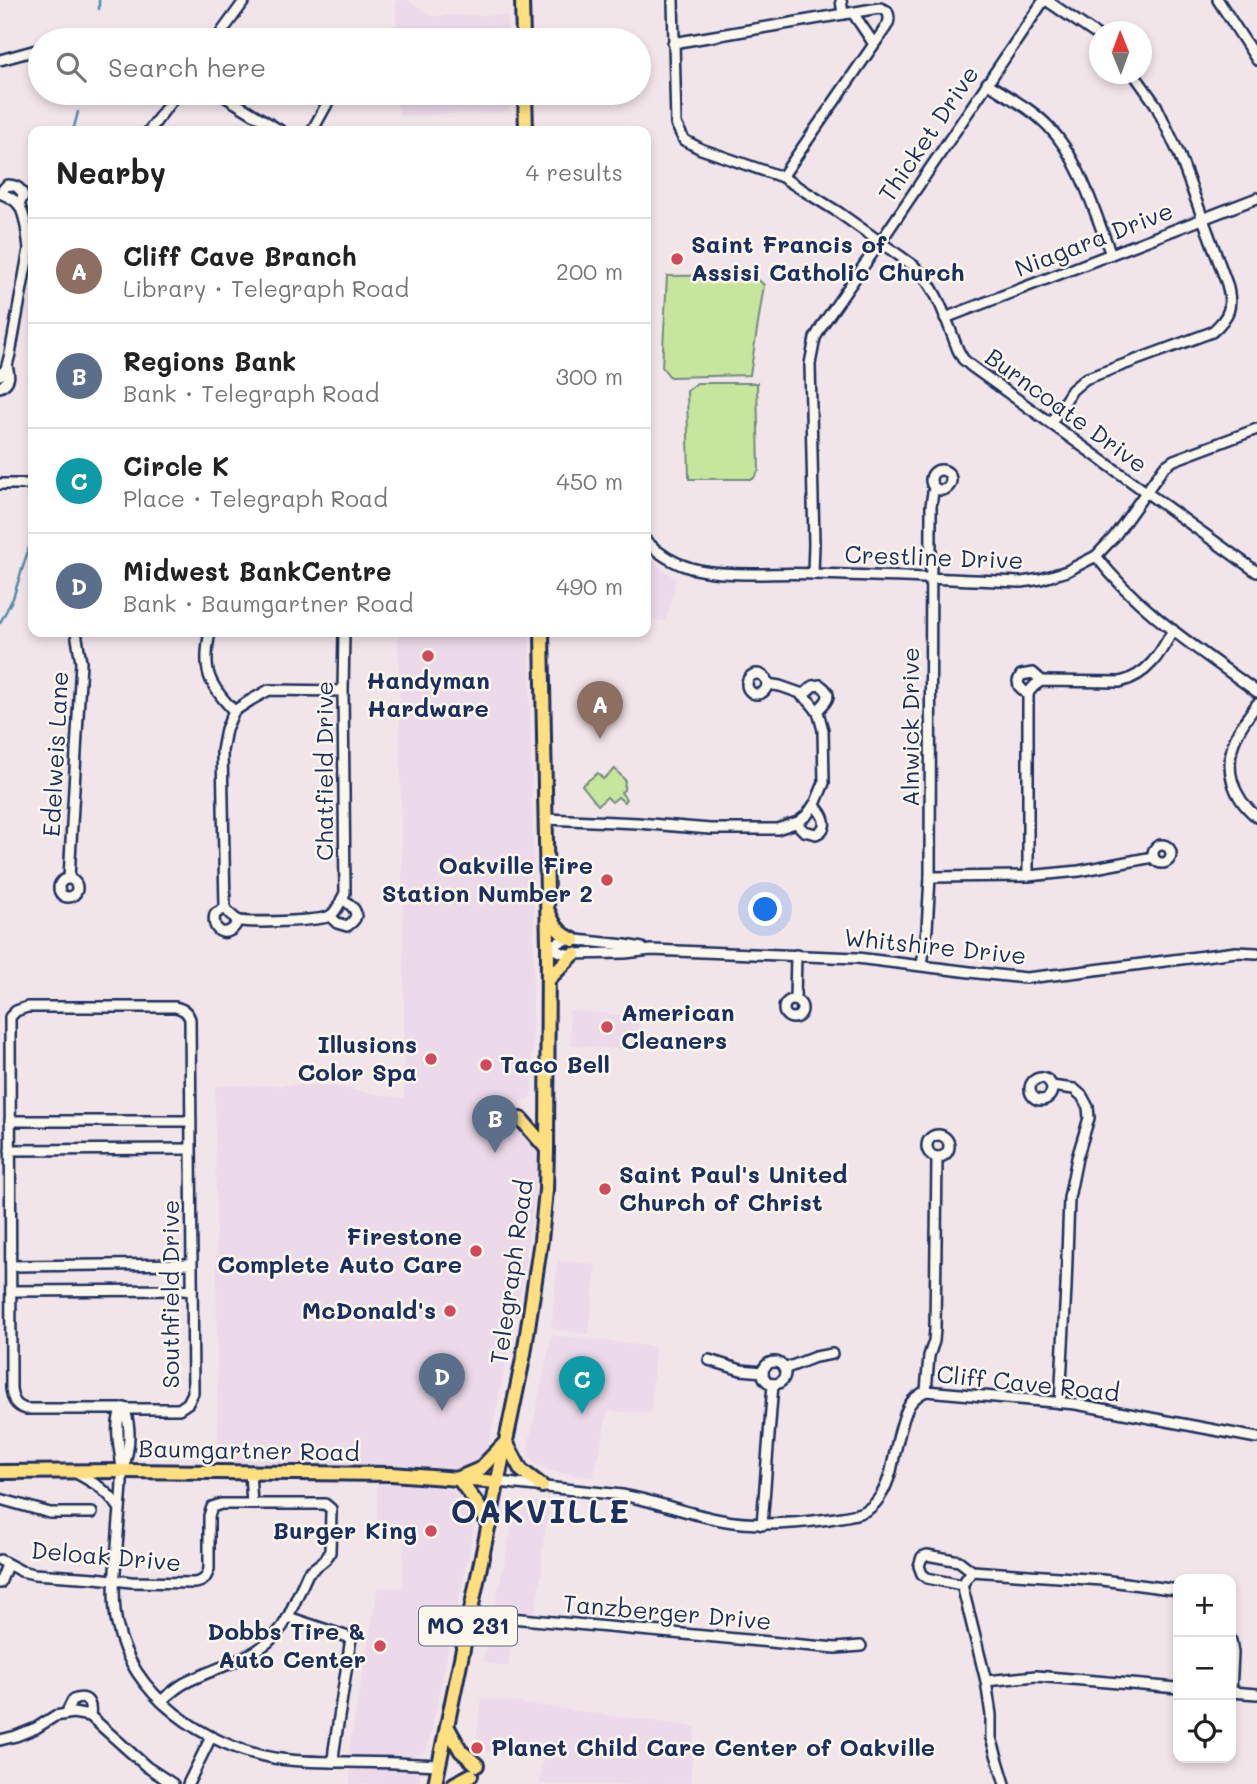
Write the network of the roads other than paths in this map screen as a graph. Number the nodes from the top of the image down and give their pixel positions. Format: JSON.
{"nodes":[{"id":1,"x":245,"y":0,"type":"edge"},
{"id":2,"x":522,"y":0,"type":"edge"},
{"id":3,"x":673,"y":0,"type":"edge"},
{"id":4,"x":841,"y":0,"type":"edge"},
{"id":5,"x":1045,"y":0,"type":"edge"},
{"id":6,"x":1218,"y":0,"type":"edge"},
{"id":7,"x":848,"y":13,"type":"junction"},
{"id":8,"x":225,"y":28,"type":"edge"},
{"id":9,"x":523,"y":28,"type":"edge"},
{"id":10,"x":1089,"y":30,"type":"edge"},
{"id":11,"x":673,"y":43,"type":"junction"},
{"id":12,"x":874,"y":44,"type":"junction"},
{"id":13,"x":28,"y":53,"type":"edge"},
{"id":14,"x":1256,"y":57,"type":"edge"},
{"id":15,"x":0,"y":60,"type":"edge"},
{"id":16,"x":987,"y":83,"type":"junction"},
{"id":17,"x":1141,"y":84,"type":"edge"},
{"id":18,"x":168,"y":105,"type":"edge"},
{"id":19,"x":239,"y":105,"type":"edge"},
{"id":20,"x":326,"y":105,"type":"edge"},
{"id":21,"x":525,"y":105,"type":"edge"},
{"id":22,"x":153,"y":126,"type":"edge"},
{"id":23,"x":273,"y":126,"type":"edge"},
{"id":24,"x":315,"y":126,"type":"edge"},
{"id":25,"x":526,"y":126,"type":"edge"},
{"id":26,"x":782,"y":177,"type":"junction"},
{"id":27,"x":0,"y":193,"type":"edge"},
{"id":28,"x":1257,"y":198,"type":"edge"},
{"id":29,"x":1203,"y":219,"type":"junction"},
{"id":30,"x":28,"y":241,"type":"edge"},
{"id":31,"x":881,"y":241,"type":"junction"},
{"id":32,"x":1111,"y":254,"type":"junction"},
{"id":33,"x":28,"y":257,"type":"edge"},
{"id":34,"x":945,"y":318,"type":"junction"},
{"id":35,"x":7,"y":366,"type":"junction"},
{"id":36,"x":0,"y":375,"type":"edge"},
{"id":37,"x":0,"y":387,"type":"edge"},
{"id":38,"x":1051,"y":423,"type":"junction"},
{"id":39,"x":1257,"y":429,"type":"edge"},
{"id":40,"x":0,"y":484,"type":"edge"},
{"id":41,"x":28,"y":484,"type":"edge"},
{"id":42,"x":936,"y":489,"type":"dead end"},
{"id":43,"x":1146,"y":493,"type":"junction"},
{"id":44,"x":651,"y":545,"type":"edge"},
{"id":45,"x":1096,"y":556,"type":"junction"},
{"id":46,"x":1257,"y":572,"type":"edge"},
{"id":47,"x":813,"y":573,"type":"junction"},
{"id":48,"x":930,"y":579,"type":"junction"},
{"id":49,"x":1173,"y":630,"type":"junction"},
{"id":50,"x":77,"y":637,"type":"edge"},
{"id":51,"x":209,"y":637,"type":"edge"},
{"id":52,"x":344,"y":637,"type":"edge"},
{"id":53,"x":542,"y":637,"type":"edge"},
{"id":54,"x":1042,"y":681,"type":"junction"},
{"id":55,"x":767,"y":684,"type":"dead end"},
{"id":56,"x":343,"y":691,"type":"junction"},
{"id":57,"x":1257,"y":692,"type":"edge"},
{"id":58,"x":1028,"y":695,"type":"junction"},
{"id":59,"x":803,"y":696,"type":"junction"},
{"id":60,"x":1257,"y":704,"type":"edge"},
{"id":61,"x":234,"y":711,"type":"junction"},
{"id":62,"x":817,"y":711,"type":"junction"},
{"id":63,"x":814,"y":805,"type":"junction"},
{"id":64,"x":1257,"y":817,"type":"edge"},
{"id":65,"x":546,"y":819,"type":"junction"},
{"id":66,"x":796,"y":822,"type":"junction"},
{"id":67,"x":1153,"y":858,"type":"dead end"},
{"id":68,"x":1028,"y":876,"type":"junction"},
{"id":69,"x":930,"y":877,"type":"junction"},
{"id":70,"x":69,"y":878,"type":"dead end"},
{"id":71,"x":340,"y":903,"type":"junction"},
{"id":72,"x":225,"y":908,"type":"junction"},
{"id":73,"x":548,"y":910,"type":"junction"},
{"id":74,"x":330,"y":916,"type":"junction"},
{"id":75,"x":237,"y":920,"type":"junction"},
{"id":76,"x":548,"y":947,"type":"junction"},
{"id":77,"x":574,"y":947,"type":"junction"},
{"id":78,"x":1257,"y":953,"type":"edge"},
{"id":79,"x":796,"y":955,"type":"junction"},
{"id":80,"x":922,"y":965,"type":"junction"},
{"id":81,"x":548,"y":980,"type":"junction"},
{"id":82,"x":795,"y":1000,"type":"dead end"},
{"id":83,"x":1051,"y":1086,"type":"dead end"},
{"id":84,"x":521,"y":1119,"type":"dead end"},
{"id":85,"x":10,"y":1121,"type":"junction"},
{"id":86,"x":190,"y":1121,"type":"junction"},
{"id":87,"x":190,"y":1149,"type":"junction"},
{"id":88,"x":547,"y":1149,"type":"junction"},
{"id":89,"x":10,"y":1150,"type":"junction"},
{"id":90,"x":937,"y":1157,"type":"dead end"},
{"id":91,"x":191,"y":1264,"type":"junction"},
{"id":92,"x":11,"y":1266,"type":"junction"},
{"id":93,"x":192,"y":1290,"type":"junction"},
{"id":94,"x":11,"y":1291,"type":"junction"},
{"id":95,"x":832,"y":1354,"type":"dead end"},
{"id":96,"x":709,"y":1360,"type":"dead end"},
{"id":97,"x":784,"y":1369,"type":"junction"},
{"id":98,"x":762,"y":1372,"type":"junction"},
{"id":99,"x":773,"y":1384,"type":"junction"},
{"id":100,"x":926,"y":1391,"type":"junction"},
{"id":101,"x":1060,"y":1403,"type":"junction"},
{"id":102,"x":124,"y":1408,"type":"junction"},
{"id":103,"x":1257,"y":1438,"type":"edge"},
{"id":104,"x":506,"y":1442,"type":"junction"},
{"id":105,"x":73,"y":1471,"type":"junction"},
{"id":106,"x":122,"y":1471,"type":"junction"},
{"id":107,"x":0,"y":1472,"type":"edge"},
{"id":108,"x":250,"y":1472,"type":"junction"},
{"id":109,"x":458,"y":1478,"type":"junction"},
{"id":110,"x":498,"y":1482,"type":"junction"},
{"id":111,"x":542,"y":1486,"type":"junction"},
{"id":112,"x":0,"y":1499,"type":"edge"},
{"id":113,"x":252,"y":1504,"type":"junction"},
{"id":114,"x":120,"y":1509,"type":"junction"},
{"id":115,"x":92,"y":1513,"type":"dead end"},
{"id":116,"x":762,"y":1525,"type":"junction"},
{"id":117,"x":489,"y":1526,"type":"junction"},
{"id":118,"x":3,"y":1562,"type":"edge"},
{"id":119,"x":972,"y":1571,"type":"junction"},
{"id":120,"x":115,"y":1580,"type":"junction"},
{"id":121,"x":0,"y":1583,"type":"edge"},
{"id":122,"x":962,"y":1585,"type":"junction"},
{"id":123,"x":1173,"y":1589,"type":"edge"},
{"id":124,"x":470,"y":1612,"type":"junction"},
{"id":125,"x":288,"y":1617,"type":"junction"},
{"id":126,"x":860,"y":1646,"type":"dead end"},
{"id":127,"x":986,"y":1681,"type":"junction"},
{"id":128,"x":1173,"y":1688,"type":"edge"},
{"id":129,"x":1236,"y":1692,"type":"edge"},
{"id":130,"x":1257,"y":1694,"type":"edge"},
{"id":131,"x":161,"y":1701,"type":"junction"},
{"id":132,"x":66,"y":1714,"type":"junction"},
{"id":133,"x":90,"y":1716,"type":"junction"},
{"id":134,"x":447,"y":1726,"type":"junction"},
{"id":135,"x":211,"y":1737,"type":"junction"},
{"id":136,"x":0,"y":1740,"type":"edge"},
{"id":137,"x":333,"y":1762,"type":"junction"},
{"id":138,"x":439,"y":1765,"type":"junction"},
{"id":139,"x":173,"y":1784,"type":"edge"},
{"id":140,"x":188,"y":1784,"type":"edge"},
{"id":141,"x":435,"y":1784,"type":"edge"},
{"id":142,"x":454,"y":1784,"type":"edge"},
{"id":143,"x":1005,"y":1784,"type":"edge"}],
"edges":[{"from":1,"to":8,"type":"street"},
{"from":2,"to":9,"type":"main road"},
{"from":3,"to":11,"type":"street","name":"Burncoate Drive"},
{"from":4,"to":7,"type":"street"},
{"from":5,"to":10,"type":"street"},
{"from":5,"to":16,"type":"street","name":"Thicket Drive"},
{"from":6,"to":14,"type":"street"},
{"from":7,"to":11,"type":"street"},
{"from":7,"to":12,"type":"street"},
{"from":7,"to":12,"type":"street"},
{"from":11,"to":26,"type":"street","name":"Burncoate Drive"},
{"from":12,"to":26,"type":"street"},
{"from":13,"to":15,"type":"street"},
{"from":16,"to":31,"type":"street","name":"Thicket Drive"},
{"from":16,"to":32,"type":"street"},
{"from":17,"to":29,"type":"street"},
{"from":18,"to":22,"type":"street"},
{"from":19,"to":23,"type":"street"},
{"from":20,"to":24,"type":"street"},
{"from":21,"to":25,"type":"main road"},
{"from":26,"to":31,"type":"street","name":"Burncoate Drive"},
{"from":27,"to":30,"type":"street"},
{"from":28,"to":29,"type":"street","name":"Niagara Drive"},
{"from":29,"to":32,"type":"street","name":"Niagara Drive"},
{"from":29,"to":38,"type":"street"},
{"from":31,"to":34,"type":"street","name":"Burncoate Drive"},
{"from":31,"to":47,"type":"street","name":"Thicket Drive"},
{"from":32,"to":34,"type":"street","name":"Niagara Drive"},
{"from":33,"to":35,"type":"street"},
{"from":34,"to":38,"type":"street","name":"Burncoate Drive"},
{"from":35,"to":36,"type":"street"},
{"from":35,"to":37,"type":"street"},
{"from":38,"to":43,"type":"street","name":"Burncoate Drive"},
{"from":39,"to":43,"type":"street","name":"Crestline Drive"},
{"from":40,"to":41,"type":"street"},
{"from":42,"to":48,"type":"street","name":"Alnwick Drive"},
{"from":43,"to":45,"type":"street","name":"Crestline Drive"},
{"from":43,"to":46,"type":"street","name":"Burncoate Drive"},
{"from":44,"to":47,"type":"street","name":"Crestline Drive"},
{"from":45,"to":48,"type":"street","name":"Crestline Drive"},
{"from":45,"to":49,"type":"street"},
{"from":47,"to":48,"type":"street","name":"Crestline Drive"},
{"from":48,"to":69,"type":"street","name":"Alnwick Drive"},
{"from":49,"to":54,"type":"street"},
{"from":49,"to":57,"type":"street"},
{"from":50,"to":70,"type":"street","name":"Edelweis Lane"},
{"from":51,"to":61,"type":"street"},
{"from":52,"to":56,"type":"street","name":"Chatfield Drive"},
{"from":53,"to":65,"type":"main road","name":"Telegraph Road","number":"MO 231"},
{"from":54,"to":58,"type":"street"},
{"from":54,"to":58,"type":"street"},
{"from":55,"to":59,"type":"street"},
{"from":56,"to":61,"type":"street"},
{"from":56,"to":71,"type":"street","name":"Chatfield Drive"},
{"from":58,"to":68,"type":"street"},
{"from":59,"to":62,"type":"street"},
{"from":59,"to":62,"type":"street"},
{"from":60,"to":64,"type":"street"},
{"from":61,"to":72,"type":"street"},
{"from":62,"to":63,"type":"street"},
{"from":63,"to":66,"type":"street"},
{"from":63,"to":66,"type":"street"},
{"from":65,"to":66,"type":"street"},
{"from":65,"to":73,"type":"main road","name":"Telegraph Road","number":"MO 231"},
{"from":67,"to":68,"type":"street"},
{"from":68,"to":69,"type":"street"},
{"from":69,"to":80,"type":"street","name":"Alnwick Drive"},
{"from":71,"to":74,"type":"street"},
{"from":71,"to":74,"type":"street"},
{"from":72,"to":75,"type":"street"},
{"from":72,"to":75,"type":"street"},
{"from":73,"to":76,"type":"main road","name":"Telegraph Road","number":"MO 231"},
{"from":73,"to":77,"type":"main road"},
{"from":74,"to":75,"type":"street"},
{"from":76,"to":77,"type":"street","name":"Whitshire Drive"},
{"from":76,"to":81,"type":"main road","name":"Telegraph Road","number":"MO 231"},
{"from":77,"to":79,"type":"street","name":"Whitshire Drive"},
{"from":77,"to":81,"type":"main road"},
{"from":78,"to":80,"type":"street","name":"Whitshire Drive"},
{"from":79,"to":80,"type":"street","name":"Whitshire Drive"},
{"from":79,"to":82,"type":"street"},
{"from":81,"to":88,"type":"main road","name":"Telegraph Road","number":"MO 231"},
{"from":83,"to":101,"type":"street"},
{"from":84,"to":88,"type":"main road"},
{"from":85,"to":86,"type":"street"},
{"from":85,"to":86,"type":"street","name":"Southfield Drive"},
{"from":85,"to":89,"type":"street","name":"Southfield Drive"},
{"from":86,"to":87,"type":"street","name":"Southfield Drive"},
{"from":87,"to":89,"type":"street"},
{"from":87,"to":91,"type":"street","name":"Southfield Drive"},
{"from":88,"to":104,"type":"main road","name":"Telegraph Road","number":"MO 231"},
{"from":89,"to":92,"type":"street","name":"Southfield Drive"},
{"from":90,"to":100,"type":"street"},
{"from":91,"to":92,"type":"street"},
{"from":91,"to":93,"type":"street","name":"Southfield Drive"},
{"from":92,"to":94,"type":"street","name":"Southfield Drive"},
{"from":93,"to":94,"type":"street"},
{"from":93,"to":102,"type":"street","name":"Southfield Drive"},
{"from":94,"to":102,"type":"street","name":"Southfield Drive"},
{"from":95,"to":97,"type":"street"},
{"from":96,"to":98,"type":"street"},
{"from":97,"to":98,"type":"street"},
{"from":97,"to":99,"type":"street"},
{"from":98,"to":99,"type":"street"},
{"from":99,"to":116,"type":"street"},
{"from":100,"to":101,"type":"street","name":"Cliff Cave Road"},
{"from":100,"to":116,"type":"street","name":"Cliff Cave Road"},
{"from":101,"to":103,"type":"street","name":"Cliff Cave Road"},
{"from":102,"to":106,"type":"street"},
{"from":104,"to":109,"type":"main road"},
{"from":104,"to":110,"type":"main road","name":"Telegraph Road","number":"MO 231"},
{"from":104,"to":111,"type":"main road"},
{"from":105,"to":106,"type":"main road","name":"Baumgartner Road"},
{"from":105,"to":107,"type":"main road","name":"Baumgartner Road"},
{"from":105,"to":114,"type":"street"},
{"from":106,"to":108,"type":"main road","name":"Baumgartner Road"},
{"from":106,"to":114,"type":"street"},
{"from":108,"to":109,"type":"main road","name":"Baumgartner Road"},
{"from":108,"to":113,"type":"street"},
{"from":109,"to":110,"type":"main road","name":"Baumgartner Road"},
{"from":109,"to":117,"type":"main road"},
{"from":110,"to":111,"type":"street","name":"Cliff Cave Road"},
{"from":110,"to":117,"type":"main road","name":"Telegraph Road","number":"MO 231"},
{"from":111,"to":116,"type":"street","name":"Cliff Cave Road"},
{"from":112,"to":115,"type":"street"},
{"from":113,"to":120,"type":"street","name":"Deloak Drive"},
{"from":113,"to":125,"type":"street","name":"Deloak Drive"},
{"from":114,"to":120,"type":"street"},
{"from":117,"to":124,"type":"main road","name":"Telegraph Road","number":"MO 231"},
{"from":118,"to":120,"type":"street","name":"Deloak Drive"},
{"from":118,"to":121,"type":"street"},
{"from":119,"to":122,"type":"street"},
{"from":119,"to":122,"type":"street"},
{"from":119,"to":123,"type":"street"},
{"from":120,"to":131,"type":"street"},
{"from":122,"to":127,"type":"street"},
{"from":124,"to":126,"type":"street","name":"Tanzberger Drive"},
{"from":124,"to":134,"type":"main road","name":"Telegraph Road","number":"MO 231"},
{"from":125,"to":131,"type":"street"},
{"from":125,"to":137,"type":"street"},
{"from":127,"to":128,"type":"street"},
{"from":127,"to":143,"type":"street"},
{"from":129,"to":130,"type":"street"},
{"from":131,"to":135,"type":"street"},
{"from":132,"to":133,"type":"street"},
{"from":132,"to":133,"type":"street"},
{"from":132,"to":136,"type":"street"},
{"from":133,"to":139,"type":"street"},
{"from":134,"to":138,"type":"main road","name":"Telegraph Road","number":"MO 231"},
{"from":134,"to":142,"type":"main road"},
{"from":135,"to":137,"type":"street"},
{"from":135,"to":140,"type":"street"},
{"from":137,"to":138,"type":"street"},
{"from":138,"to":141,"type":"main road","name":"Telegraph Road","number":"MO 231"}]}
